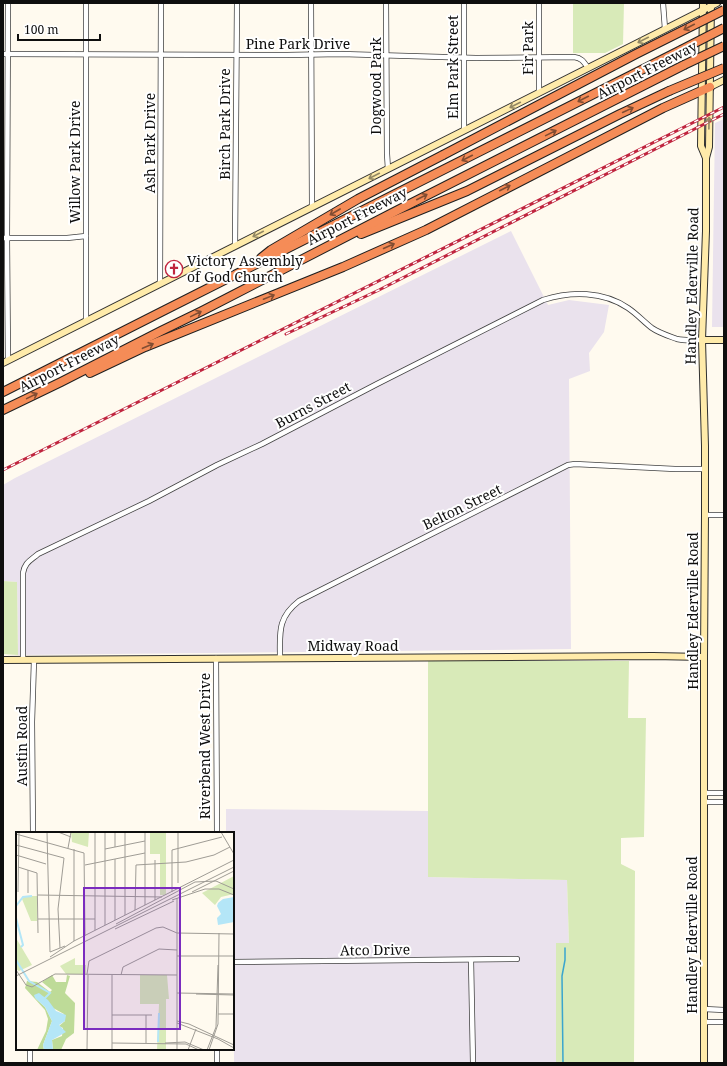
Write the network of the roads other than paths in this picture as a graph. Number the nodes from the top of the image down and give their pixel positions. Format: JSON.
{"nodes":[{"id":1,"x":8,"y":3,"type":"edge"},
{"id":2,"x":86,"y":3,"type":"edge"},
{"id":3,"x":161,"y":3,"type":"edge"},
{"id":4,"x":237,"y":3,"type":"edge"},
{"id":5,"x":311,"y":3,"type":"edge"},
{"id":6,"x":386,"y":3,"type":"edge"},
{"id":7,"x":464,"y":3,"type":"edge"},
{"id":8,"x":539,"y":3,"type":"edge"},
{"id":9,"x":663,"y":3,"type":"edge"},
{"id":10,"x":713,"y":4,"type":"edge"},
{"id":11,"x":703,"y":6,"type":"edge"},
{"id":12,"x":724,"y":10,"type":"edge"},
{"id":13,"x":724,"y":28,"type":"edge"},
{"id":14,"x":664,"y":29,"type":"junction"},
{"id":15,"x":724,"y":46,"type":"edge"},
{"id":16,"x":6,"y":54,"type":"edge"},
{"id":17,"x":86,"y":54,"type":"junction"},
{"id":18,"x":161,"y":55,"type":"junction"},
{"id":19,"x":236,"y":55,"type":"junction"},
{"id":20,"x":310,"y":55,"type":"junction"},
{"id":21,"x":386,"y":55,"type":"junction"},
{"id":22,"x":538,"y":57,"type":"junction"},
{"id":23,"x":464,"y":58,"type":"junction"},
{"id":24,"x":588,"y":68,"type":"junction"},
{"id":25,"x":724,"y":68,"type":"edge"},
{"id":26,"x":724,"y":80,"type":"edge"},
{"id":27,"x":710,"y":87,"type":"junction"},
{"id":28,"x":702,"y":91,"type":"junction"},
{"id":29,"x":539,"y":93,"type":"junction"},
{"id":30,"x":464,"y":130,"type":"junction"},
{"id":31,"x":706,"y":158,"type":"junction"},
{"id":32,"x":388,"y":169,"type":"junction"},
{"id":33,"x":312,"y":207,"type":"junction"},
{"id":34,"x":86,"y":236,"type":"junction"},
{"id":35,"x":5,"y":238,"type":"edge"},
{"id":36,"x":235,"y":246,"type":"junction"},
{"id":37,"x":312,"y":253,"type":"junction"},
{"id":38,"x":245,"y":270,"type":"junction"},
{"id":39,"x":160,"y":283,"type":"junction"},
{"id":40,"x":86,"y":321,"type":"junction"},
{"id":41,"x":702,"y":340,"type":"junction"},
{"id":42,"x":724,"y":340,"type":"edge"},
{"id":43,"x":5,"y":361,"type":"edge"},
{"id":44,"x":61,"y":382,"type":"junction"},
{"id":45,"x":3,"y":392,"type":"edge"},
{"id":46,"x":3,"y":410,"type":"edge"},
{"id":47,"x":705,"y":469,"type":"junction"},
{"id":48,"x":705,"y":515,"type":"junction"},
{"id":49,"x":724,"y":516,"type":"edge"},
{"id":50,"x":704,"y":657,"type":"junction"},
{"id":51,"x":216,"y":658,"type":"junction"},
{"id":52,"x":280,"y":658,"type":"junction"},
{"id":53,"x":3,"y":660,"type":"edge"},
{"id":54,"x":23,"y":660,"type":"junction"},
{"id":55,"x":34,"y":660,"type":"junction"},
{"id":56,"x":704,"y":793,"type":"junction"},
{"id":57,"x":724,"y":794,"type":"edge"},
{"id":58,"x":704,"y":802,"type":"junction"},
{"id":59,"x":724,"y":802,"type":"edge"},
{"id":60,"x":33,"y":832,"type":"edge"},
{"id":61,"x":217,"y":832,"type":"edge"},
{"id":62,"x":517,"y":959,"type":"dead end"},
{"id":63,"x":471,"y":960,"type":"junction"},
{"id":64,"x":234,"y":962,"type":"edge"},
{"id":65,"x":704,"y":1009,"type":"junction"},
{"id":66,"x":724,"y":1010,"type":"edge"},
{"id":67,"x":704,"y":1022,"type":"junction"},
{"id":68,"x":724,"y":1022,"type":"edge"},
{"id":69,"x":30,"y":1050,"type":"edge"},
{"id":70,"x":217,"y":1050,"type":"edge"},
{"id":71,"x":30,"y":1063,"type":"edge"},
{"id":72,"x":217,"y":1063,"type":"edge"},
{"id":73,"x":473,"y":1063,"type":"edge"},
{"id":74,"x":704,"y":1063,"type":"edge"}],
"edges":[{"from":1,"to":16,"type":"street"},
{"from":2,"to":17,"type":"street","name":"Willow Park Drive"},
{"from":3,"to":18,"type":"street","name":"Ash Park Drive"},
{"from":4,"to":19,"type":"street","name":"Birch Park Drive"},
{"from":5,"to":20,"type":"street"},
{"from":6,"to":21,"type":"street","name":"Dogwood Park"},
{"from":7,"to":23,"type":"street","name":"Elm Park Street"},
{"from":8,"to":22,"type":"street","name":"Fir Park"},
{"from":9,"to":14,"type":"street"},
{"from":10,"to":11,"type":"main road","name":"Airport Freeway"},
{"from":10,"to":27,"type":"main road","name":"Handley Ederville Road"},
{"from":11,"to":14,"type":"main road","name":"Airport Freeway"},
{"from":11,"to":28,"type":"main road","name":"Handley Ederville Road"},
{"from":12,"to":38,"type":"highway","one_way":true,"bridge":true},
{"from":13,"to":38,"type":"highway","name":"Airport Freeway","one_way":true,"bridge":true},
{"from":14,"to":24,"type":"main road","name":"Airport Freeway","one_way":true},
{"from":37,"to":15,"type":"highway","name":"Airport Freeway","one_way":true,"bridge":true},
{"from":16,"to":17,"type":"street","name":"Pine Park Drive"},
{"from":16,"to":35,"type":"street"},
{"from":17,"to":18,"type":"street","name":"Pine Park Drive"},
{"from":17,"to":34,"type":"street","name":"Willow Park Drive"},
{"from":18,"to":19,"type":"street","name":"Pine Park Drive"},
{"from":18,"to":39,"type":"street","name":"Ash Park Drive"},
{"from":19,"to":20,"type":"street","name":"Pine Park Drive"},
{"from":19,"to":36,"type":"street","name":"Birch Park Drive"},
{"from":20,"to":21,"type":"street","name":"Pine Park Drive"},
{"from":20,"to":33,"type":"street"},
{"from":21,"to":23,"type":"street","name":"Pine Park Drive"},
{"from":21,"to":32,"type":"street","name":"Dogwood Park"},
{"from":22,"to":23,"type":"street","name":"Pine Park Drive"},
{"from":22,"to":24,"type":"street","name":"Pine Park Drive"},
{"from":22,"to":29,"type":"street","name":"Fir Park"},
{"from":23,"to":30,"type":"street","name":"Elm Park Street"},
{"from":24,"to":29,"type":"main road","name":"Airport Freeway"},
{"from":37,"to":25,"type":"highway","one_way":true,"bridge":true},
{"from":26,"to":27,"type":"main road"},
{"from":27,"to":28,"type":"highway"},
{"from":31,"to":27,"type":"main road","name":"Handley Ederville Road","one_way":true},
{"from":28,"to":31,"type":"main road","name":"Handley Ederville Road"},
{"from":44,"to":28,"type":"highway","one_way":true},
{"from":29,"to":30,"type":"main road","name":"Airport Freeway","one_way":true},
{"from":30,"to":32,"type":"main road","name":"Airport Freeway"},
{"from":31,"to":41,"type":"main road","name":"Handley Ederville Road"},
{"from":32,"to":33,"type":"main road","name":"Airport Freeway","one_way":true},
{"from":33,"to":36,"type":"main road","name":"Airport Freeway","one_way":true},
{"from":34,"to":35,"type":"street"},
{"from":34,"to":40,"type":"street","name":"Willow Park Drive"},
{"from":35,"to":43,"type":"street"},
{"from":36,"to":39,"type":"main road","name":"Airport Freeway"},
{"from":44,"to":37,"type":"highway","name":"Airport Freeway","one_way":true},
{"from":38,"to":45,"type":"highway","name":"Airport Freeway"},
{"from":39,"to":40,"type":"main road","name":"Airport Freeway"},
{"from":40,"to":43,"type":"main road","name":"Airport Freeway"},
{"from":41,"to":42,"type":"main road"},
{"from":41,"to":47,"type":"main road","name":"Handley Ederville Road"},
{"from":41,"to":54,"type":"street","name":"Burns Street"},
{"from":46,"to":44,"type":"highway","name":"Airport Freeway","one_way":true},
{"from":47,"to":48,"type":"main road","name":"Handley Ederville Road"},
{"from":47,"to":52,"type":"street","name":"Belton Street"},
{"from":48,"to":49,"type":"street"},
{"from":48,"to":50,"type":"main road","name":"Handley Ederville Road"},
{"from":50,"to":52,"type":"main road","name":"Midway Road"},
{"from":50,"to":56,"type":"main road","name":"Handley Ederville Road"},
{"from":51,"to":52,"type":"main road","name":"Midway Road"},
{"from":51,"to":55,"type":"main road","name":"Midway Road"},
{"from":51,"to":61,"type":"street","name":"Riverbend West Drive"},
{"from":53,"to":54,"type":"main road","name":"Midway Road"},
{"from":54,"to":55,"type":"main road","name":"Midway Road"},
{"from":55,"to":60,"type":"street","name":"Austin Road"},
{"from":56,"to":57,"type":"street"},
{"from":56,"to":58,"type":"main road","name":"Handley Ederville Road"},
{"from":58,"to":59,"type":"street"},
{"from":58,"to":65,"type":"main road","name":"Handley Ederville Road"},
{"from":62,"to":63,"type":"street","name":"Atco Drive"},
{"from":63,"to":64,"type":"street","name":"Atco Drive"},
{"from":63,"to":73,"type":"street"},
{"from":65,"to":66,"type":"street"},
{"from":65,"to":67,"type":"main road","name":"Handley Ederville Road"},
{"from":67,"to":68,"type":"street"},
{"from":67,"to":74,"type":"main road","name":"Handley Ederville Road"},
{"from":69,"to":71,"type":"street"},
{"from":70,"to":72,"type":"street"}]}
